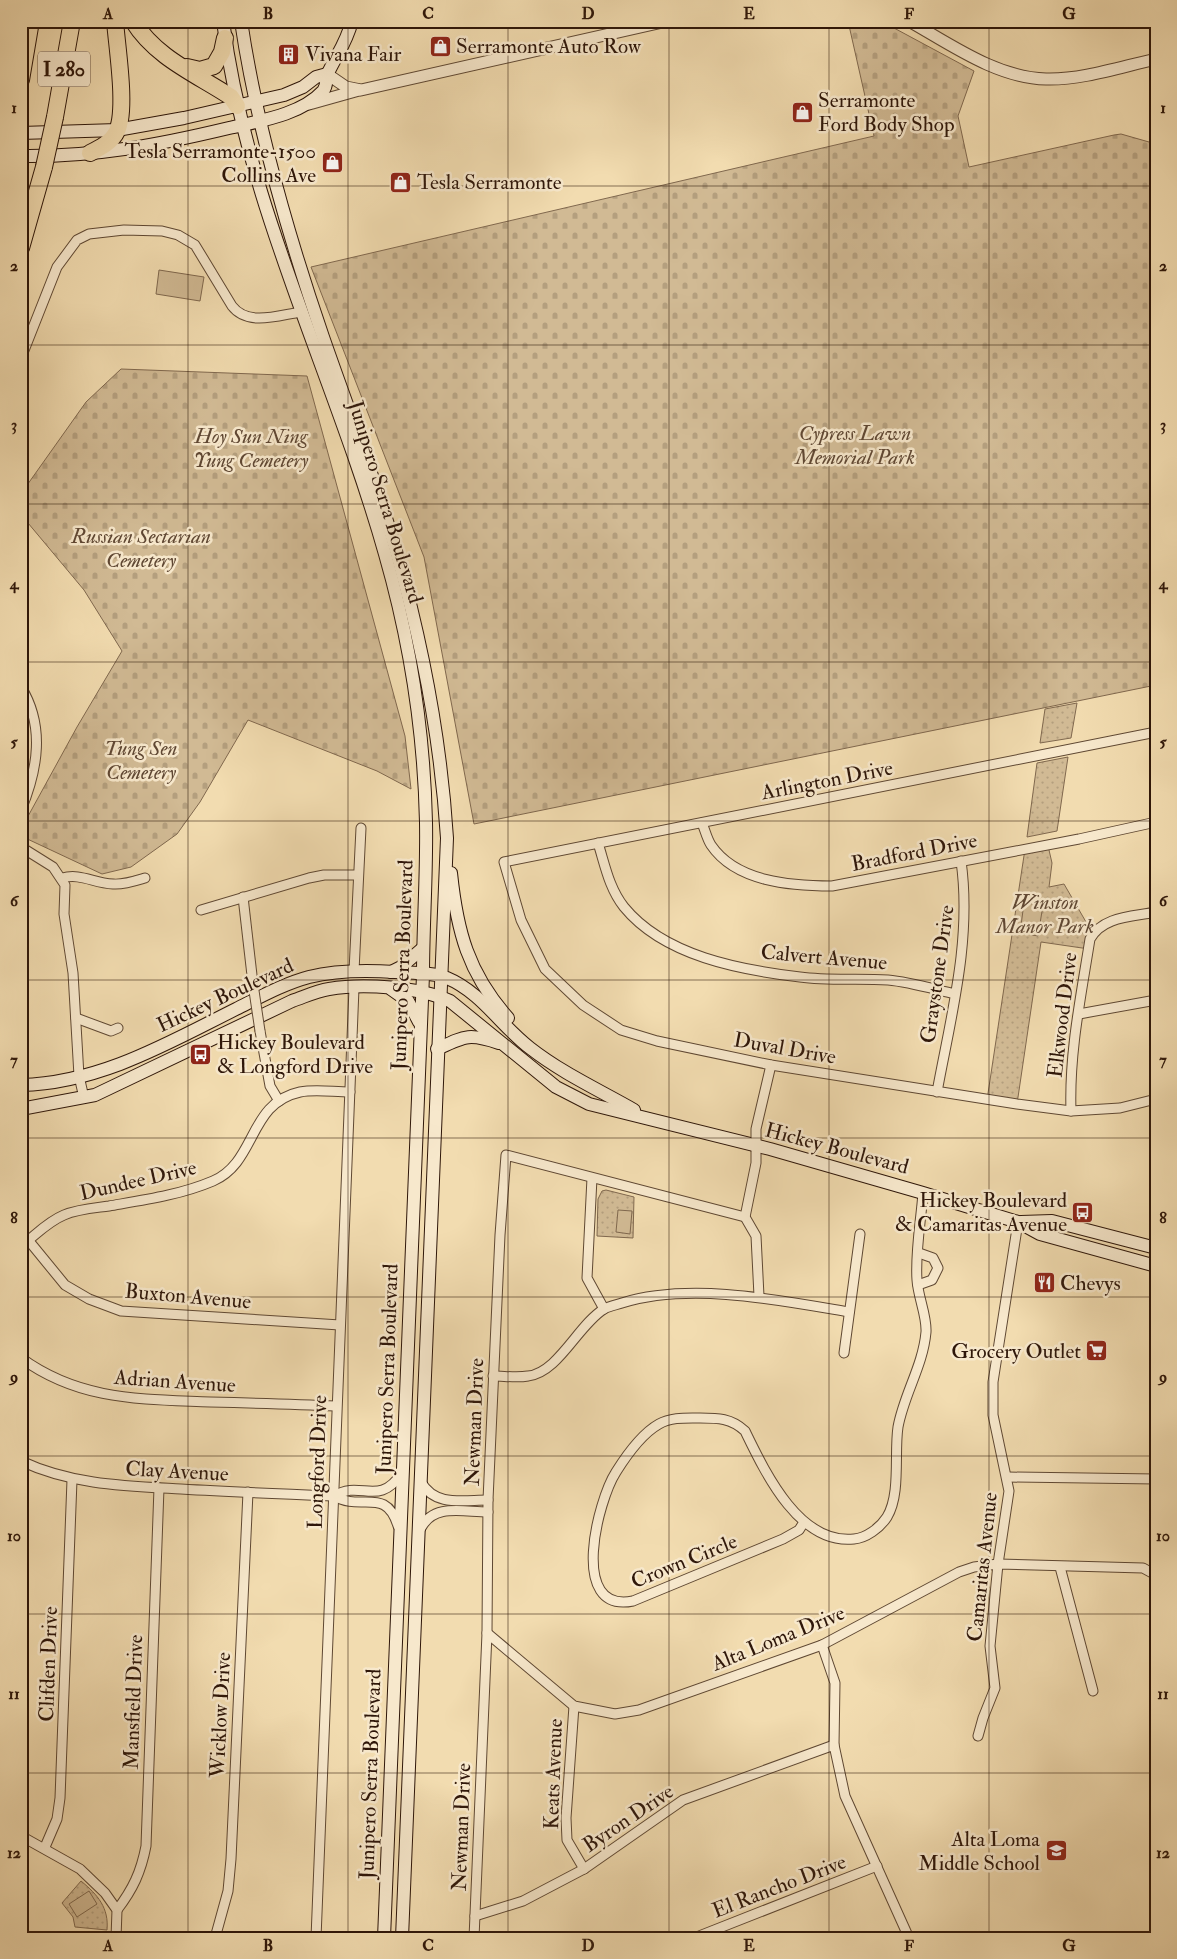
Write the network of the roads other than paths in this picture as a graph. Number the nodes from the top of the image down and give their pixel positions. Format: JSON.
{"nodes":[{"id":1,"x":31,"y":21,"type":"edge"},
{"id":2,"x":72,"y":21,"type":"edge"},
{"id":3,"x":115,"y":21,"type":"edge"},
{"id":4,"x":133,"y":21,"type":"edge"},
{"id":5,"x":223,"y":21,"type":"edge"},
{"id":6,"x":241,"y":21,"type":"edge"},
{"id":7,"x":352,"y":21,"type":"edge"},
{"id":8,"x":667,"y":21,"type":"edge"},
{"id":9,"x":909,"y":21,"type":"edge"},
{"id":10,"x":225,"y":38,"type":"junction"},
{"id":11,"x":166,"y":57,"type":"junction"},
{"id":12,"x":1156,"y":59,"type":"edge"},
{"id":13,"x":327,"y":74,"type":"junction"},
{"id":14,"x":21,"y":80,"type":"edge"},
{"id":15,"x":361,"y":90,"type":"junction"},
{"id":16,"x":256,"y":102,"type":"junction"},
{"id":17,"x":237,"y":106,"type":"junction"},
{"id":18,"x":303,"y":106,"type":"junction"},
{"id":19,"x":260,"y":120,"type":"junction"},
{"id":20,"x":242,"y":125,"type":"junction"},
{"id":21,"x":117,"y":130,"type":"junction"},
{"id":22,"x":21,"y":133,"type":"edge"},
{"id":23,"x":90,"y":153,"type":"junction"},
{"id":24,"x":21,"y":156,"type":"edge"},
{"id":25,"x":21,"y":248,"type":"edge"},
{"id":26,"x":301,"y":312,"type":"junction"},
{"id":27,"x":21,"y":358,"type":"edge"},
{"id":28,"x":21,"y":687,"type":"edge"},
{"id":29,"x":1156,"y":732,"type":"edge"},
{"id":30,"x":21,"y":810,"type":"edge"},
{"id":31,"x":1156,"y":822,"type":"edge"},
{"id":32,"x":702,"y":823,"type":"junction"},
{"id":33,"x":361,"y":828,"type":"dead end"},
{"id":34,"x":447,"y":838,"type":"junction"},
{"id":35,"x":598,"y":844,"type":"junction"},
{"id":36,"x":21,"y":847,"type":"edge"},
{"id":37,"x":962,"y":861,"type":"junction"},
{"id":38,"x":504,"y":862,"type":"joint"},
{"id":39,"x":358,"y":875,"type":"junction"},
{"id":40,"x":62,"y":878,"type":"junction"},
{"id":41,"x":145,"y":878,"type":"dead end"},
{"id":42,"x":243,"y":897,"type":"junction"},
{"id":43,"x":201,"y":910,"type":"dead end"},
{"id":44,"x":1156,"y":912,"type":"edge"},
{"id":45,"x":423,"y":948,"type":"junction"},
{"id":46,"x":354,"y":971,"type":"junction"},
{"id":47,"x":391,"y":972,"type":"junction"},
{"id":48,"x":423,"y":975,"type":"junction"},
{"id":49,"x":441,"y":976,"type":"junction"},
{"id":50,"x":354,"y":988,"type":"junction"},
{"id":51,"x":389,"y":988,"type":"junction"},
{"id":52,"x":422,"y":992,"type":"junction"},
{"id":53,"x":955,"y":994,"type":"junction"},
{"id":54,"x":440,"y":996,"type":"junction"},
{"id":55,"x":1156,"y":1000,"type":"edge"},
{"id":56,"x":1079,"y":1014,"type":"junction"},
{"id":57,"x":76,"y":1018,"type":"junction"},
{"id":58,"x":421,"y":1026,"type":"junction"},
{"id":59,"x":118,"y":1028,"type":"dead end"},
{"id":60,"x":502,"y":1044,"type":"junction"},
{"id":61,"x":528,"y":1047,"type":"junction"},
{"id":62,"x":437,"y":1049,"type":"junction"},
{"id":63,"x":771,"y":1065,"type":"junction"},
{"id":64,"x":79,"y":1076,"type":"junction"},
{"id":65,"x":21,"y":1085,"type":"edge"},
{"id":66,"x":350,"y":1092,"type":"junction"},
{"id":67,"x":937,"y":1092,"type":"junction"},
{"id":68,"x":84,"y":1098,"type":"junction"},
{"id":69,"x":1156,"y":1099,"type":"edge"},
{"id":70,"x":279,"y":1101,"type":"junction"},
{"id":71,"x":21,"y":1110,"type":"edge"},
{"id":72,"x":1071,"y":1111,"type":"junction"},
{"id":73,"x":645,"y":1116,"type":"junction"},
{"id":74,"x":756,"y":1147,"type":"junction"},
{"id":75,"x":592,"y":1178,"type":"junction"},
{"id":76,"x":923,"y":1193,"type":"junction"},
{"id":77,"x":745,"y":1217,"type":"junction"},
{"id":78,"x":1018,"y":1222,"type":"junction"},
{"id":79,"x":860,"y":1234,"type":"dead end"},
{"id":80,"x":25,"y":1243,"type":"edge"},
{"id":81,"x":1156,"y":1248,"type":"edge"},
{"id":82,"x":919,"y":1253,"type":"junction"},
{"id":83,"x":1156,"y":1266,"type":"edge"},
{"id":84,"x":918,"y":1285,"type":"junction"},
{"id":85,"x":759,"y":1296,"type":"junction"},
{"id":86,"x":604,"y":1309,"type":"junction"},
{"id":87,"x":849,"y":1312,"type":"junction"},
{"id":88,"x":340,"y":1324,"type":"junction"},
{"id":89,"x":844,"y":1353,"type":"dead end"},
{"id":90,"x":21,"y":1358,"type":"edge"},
{"id":91,"x":494,"y":1376,"type":"junction"},
{"id":92,"x":336,"y":1406,"type":"junction"},
{"id":93,"x":21,"y":1461,"type":"edge"},
{"id":94,"x":404,"y":1471,"type":"junction"},
{"id":95,"x":1008,"y":1477,"type":"junction"},
{"id":96,"x":1156,"y":1479,"type":"edge"},
{"id":97,"x":72,"y":1480,"type":"junction"},
{"id":98,"x":420,"y":1480,"type":"junction"},
{"id":99,"x":158,"y":1488,"type":"junction"},
{"id":100,"x":248,"y":1492,"type":"junction"},
{"id":101,"x":334,"y":1496,"type":"junction"},
{"id":102,"x":488,"y":1500,"type":"junction"},
{"id":103,"x":488,"y":1512,"type":"junction"},
{"id":104,"x":804,"y":1522,"type":"junction"},
{"id":105,"x":400,"y":1531,"type":"junction"},
{"id":106,"x":418,"y":1532,"type":"junction"},
{"id":107,"x":998,"y":1564,"type":"junction"},
{"id":108,"x":1060,"y":1567,"type":"junction"},
{"id":109,"x":1156,"y":1578,"type":"edge"},
{"id":110,"x":487,"y":1633,"type":"junction"},
{"id":111,"x":822,"y":1645,"type":"junction"},
{"id":112,"x":1093,"y":1691,"type":"dead end"},
{"id":113,"x":574,"y":1706,"type":"junction"},
{"id":114,"x":978,"y":1736,"type":"dead end"},
{"id":115,"x":834,"y":1745,"type":"junction"},
{"id":116,"x":21,"y":1836,"type":"edge"},
{"id":117,"x":45,"y":1847,"type":"junction"},
{"id":118,"x":877,"y":1866,"type":"junction"},
{"id":119,"x":584,"y":1869,"type":"junction"},
{"id":120,"x":117,"y":1910,"type":"junction"},
{"id":121,"x":474,"y":1916,"type":"junction"},
{"id":122,"x":116,"y":1938,"type":"edge"},
{"id":123,"x":215,"y":1938,"type":"edge"},
{"id":124,"x":316,"y":1938,"type":"edge"},
{"id":125,"x":384,"y":1938,"type":"edge"},
{"id":126,"x":402,"y":1938,"type":"edge"},
{"id":127,"x":474,"y":1938,"type":"edge"},
{"id":128,"x":694,"y":1938,"type":"edge"},
{"id":129,"x":909,"y":1938,"type":"edge"}],
"edges":[{"from":1,"to":14,"type":"highway","number":"I 280"},
{"from":2,"to":25,"type":"highway","number":"I 280","bridge":true},
{"from":3,"to":21,"type":"highway"},
{"from":4,"to":11,"type":"highway"},
{"from":5,"to":10,"type":"main road","name":"Junipero Serra Boulevard"},
{"from":6,"to":16,"type":"main road","name":"Junipero Serra Boulevard"},
{"from":7,"to":13,"type":"main road"},
{"from":8,"to":15,"type":"street"},
{"from":9,"to":12,"type":"street"},
{"from":10,"to":11,"type":"highway"},
{"from":10,"to":17,"type":"main road","name":"Junipero Serra Boulevard"},
{"from":11,"to":17,"type":"highway"},
{"from":13,"to":15,"type":"street"},
{"from":13,"to":16,"type":"main road"},
{"from":13,"to":18,"type":"main road"},
{"from":15,"to":18,"type":"street"},
{"from":16,"to":17,"type":"main road"},
{"from":16,"to":19,"type":"main road","name":"Junipero Serra Boulevard"},
{"from":17,"to":20,"type":"main road","name":"Junipero Serra Boulevard"},
{"from":17,"to":21,"type":"main road"},
{"from":18,"to":19,"type":"main road"},
{"from":19,"to":20,"type":"main road"},
{"from":19,"to":34,"type":"main road","name":"Junipero Serra Boulevard"},
{"from":20,"to":23,"type":"main road"},
{"from":20,"to":26,"type":"main road","name":"Junipero Serra Boulevard"},
{"from":21,"to":22,"type":"main road"},
{"from":21,"to":23,"type":"highway"},
{"from":23,"to":24,"type":"main road"},
{"from":26,"to":27,"type":"street"},
{"from":26,"to":45,"type":"main road","name":"Junipero Serra Boulevard"},
{"from":28,"to":30,"type":"street"},
{"from":29,"to":32,"type":"street","name":"Arlington Drive"},
{"from":31,"to":37,"type":"street","name":"Bradford Drive"},
{"from":32,"to":35,"type":"street","name":"Arlington Drive"},
{"from":32,"to":37,"type":"street","name":"Bradford Drive"},
{"from":33,"to":39,"type":"street"},
{"from":34,"to":49,"type":"main road","name":"Junipero Serra Boulevard"},
{"from":34,"to":61,"type":"main road"},
{"from":35,"to":38,"type":"street","name":"Arlington Drive"},
{"from":35,"to":53,"type":"street","name":"Calvert Avenue"},
{"from":36,"to":40,"type":"street"},
{"from":37,"to":53,"type":"street","name":"Graystone Drive"},
{"from":38,"to":63,"type":"street","name":"Duval Drive"},
{"from":39,"to":42,"type":"street"},
{"from":39,"to":46,"type":"street"},
{"from":40,"to":41,"type":"street"},
{"from":40,"to":57,"type":"street"},
{"from":42,"to":43,"type":"street"},
{"from":42,"to":70,"type":"street","bridge":true},
{"from":44,"to":56,"type":"street","name":"Elkwood Drive"},
{"from":45,"to":47,"type":"main road"},
{"from":45,"to":48,"type":"main road","name":"Junipero Serra Boulevard"},
{"from":46,"to":47,"type":"main road","name":"Hickey Boulevard"},
{"from":46,"to":64,"type":"main road","name":"Hickey Boulevard"},
{"from":47,"to":48,"type":"main road","name":"Hickey Boulevard"},
{"from":48,"to":49,"type":"main road","name":"Hickey Boulevard"},
{"from":48,"to":52,"type":"main road","name":"Junipero Serra Boulevard"},
{"from":49,"to":54,"type":"main road","name":"Junipero Serra Boulevard"},
{"from":49,"to":61,"type":"main road","name":"Hickey Boulevard"},
{"from":50,"to":51,"type":"main road","name":"Hickey Boulevard"},
{"from":50,"to":66,"type":"street","name":"Longford Drive"},
{"from":50,"to":68,"type":"main road","name":"Hickey Boulevard"},
{"from":51,"to":52,"type":"main road","name":"Hickey Boulevard"},
{"from":51,"to":58,"type":"main road"},
{"from":52,"to":54,"type":"main road","name":"Hickey Boulevard"},
{"from":52,"to":58,"type":"main road","name":"Junipero Serra Boulevard"},
{"from":53,"to":67,"type":"street","name":"Graystone Drive"},
{"from":54,"to":60,"type":"main road","name":"Hickey Boulevard"},
{"from":54,"to":62,"type":"main road","name":"Junipero Serra Boulevard"},
{"from":55,"to":56,"type":"street"},
{"from":56,"to":72,"type":"street","name":"Elkwood Drive"},
{"from":57,"to":59,"type":"street"},
{"from":57,"to":64,"type":"street"},
{"from":58,"to":94,"type":"main road","name":"Junipero Serra Boulevard"},
{"from":60,"to":62,"type":"main road"},
{"from":60,"to":73,"type":"main road","name":"Hickey Boulevard"},
{"from":61,"to":73,"type":"main road","name":"Hickey Boulevard"},
{"from":62,"to":98,"type":"main road","name":"Junipero Serra Boulevard"},
{"from":63,"to":67,"type":"street","name":"Duval Drive"},
{"from":63,"to":74,"type":"street"},
{"from":64,"to":65,"type":"main road","name":"Hickey Boulevard"},
{"from":64,"to":68,"type":"street"},
{"from":66,"to":70,"type":"street","name":"Dundee Drive"},
{"from":66,"to":88,"type":"street","name":"Longford Drive"},
{"from":67,"to":72,"type":"street","name":"Duval Drive"},
{"from":68,"to":71,"type":"main road","name":"Hickey Boulevard"},
{"from":69,"to":72,"type":"street","name":"Duval Drive"},
{"from":70,"to":80,"type":"street","name":"Dundee Drive"},
{"from":73,"to":74,"type":"main road","name":"Hickey Boulevard"},
{"from":74,"to":76,"type":"main road","name":"Hickey Boulevard"},
{"from":74,"to":77,"type":"street"},
{"from":75,"to":77,"type":"street","name":"Newman Drive"},
{"from":75,"to":86,"type":"street"},
{"from":75,"to":91,"type":"street","name":"Newman Drive"},
{"from":76,"to":78,"type":"main road","name":"Hickey Boulevard"},
{"from":76,"to":82,"type":"street","name":"Crown Circle"},
{"from":77,"to":85,"type":"street"},
{"from":78,"to":81,"type":"main road","name":"Hickey Boulevard"},
{"from":78,"to":83,"type":"main road","name":"Hickey Boulevard"},
{"from":78,"to":95,"type":"street","name":"Camaritas Avenue"},
{"from":79,"to":87,"type":"street"},
{"from":80,"to":88,"type":"street","name":"Buxton Avenue"},
{"from":82,"to":84,"type":"street","name":"Crown Circle"},
{"from":82,"to":84,"type":"street"},
{"from":84,"to":104,"type":"street","name":"Crown Circle"},
{"from":85,"to":86,"type":"street"},
{"from":85,"to":87,"type":"street"},
{"from":86,"to":91,"type":"street"},
{"from":87,"to":89,"type":"street"},
{"from":88,"to":92,"type":"street","name":"Longford Drive"},
{"from":90,"to":92,"type":"street","name":"Adrian Avenue"},
{"from":91,"to":102,"type":"street","name":"Newman Drive"},
{"from":92,"to":101,"type":"street","name":"Longford Drive"},
{"from":93,"to":97,"type":"street","name":"Clay Avenue"},
{"from":94,"to":101,"type":"street","name":"Clay Avenue"},
{"from":94,"to":105,"type":"main road","name":"Junipero Serra Boulevard"},
{"from":95,"to":96,"type":"street"},
{"from":95,"to":107,"type":"street","name":"Camaritas Avenue"},
{"from":97,"to":99,"type":"street","name":"Clay Avenue"},
{"from":97,"to":117,"type":"street","name":"Clifden Drive"},
{"from":98,"to":102,"type":"street"},
{"from":98,"to":106,"type":"main road","name":"Junipero Serra Boulevard"},
{"from":99,"to":100,"type":"street","name":"Clay Avenue"},
{"from":99,"to":120,"type":"street","name":"Mansfield Drive"},
{"from":100,"to":101,"type":"street","name":"Clay Avenue"},
{"from":100,"to":123,"type":"street","name":"Wicklow Drive"},
{"from":101,"to":105,"type":"street","name":"Clay Avenue"},
{"from":101,"to":124,"type":"street","name":"Longford Drive"},
{"from":102,"to":103,"type":"street","name":"Newman Drive"},
{"from":103,"to":106,"type":"street"},
{"from":103,"to":110,"type":"street","name":"Newman Drive"},
{"from":104,"to":104,"type":"street","name":"Crown Circle"},
{"from":105,"to":125,"type":"main road","name":"Junipero Serra Boulevard"},
{"from":106,"to":126,"type":"main road","name":"Junipero Serra Boulevard"},
{"from":107,"to":108,"type":"street","name":"Alta Loma Drive"},
{"from":107,"to":111,"type":"street","name":"Alta Loma Drive"},
{"from":107,"to":114,"type":"street","name":"Camaritas Avenue"},
{"from":108,"to":109,"type":"street","name":"Alta Loma Drive"},
{"from":108,"to":112,"type":"street"},
{"from":110,"to":113,"type":"street","name":"Alta Loma Drive"},
{"from":110,"to":121,"type":"street","name":"Newman Drive"},
{"from":111,"to":113,"type":"street","name":"Alta Loma Drive"},
{"from":111,"to":115,"type":"street"},
{"from":113,"to":119,"type":"street","name":"Keats Avenue"},
{"from":115,"to":118,"type":"street"},
{"from":115,"to":119,"type":"street","name":"Byron Drive"},
{"from":116,"to":117,"type":"street"},
{"from":117,"to":120,"type":"street"},
{"from":118,"to":128,"type":"street","name":"El Rancho Drive"},
{"from":118,"to":129,"type":"street"},
{"from":119,"to":121,"type":"street","name":"Byron Drive"},
{"from":120,"to":122,"type":"street"},
{"from":121,"to":127,"type":"street","name":"Newman Drive"}]}
